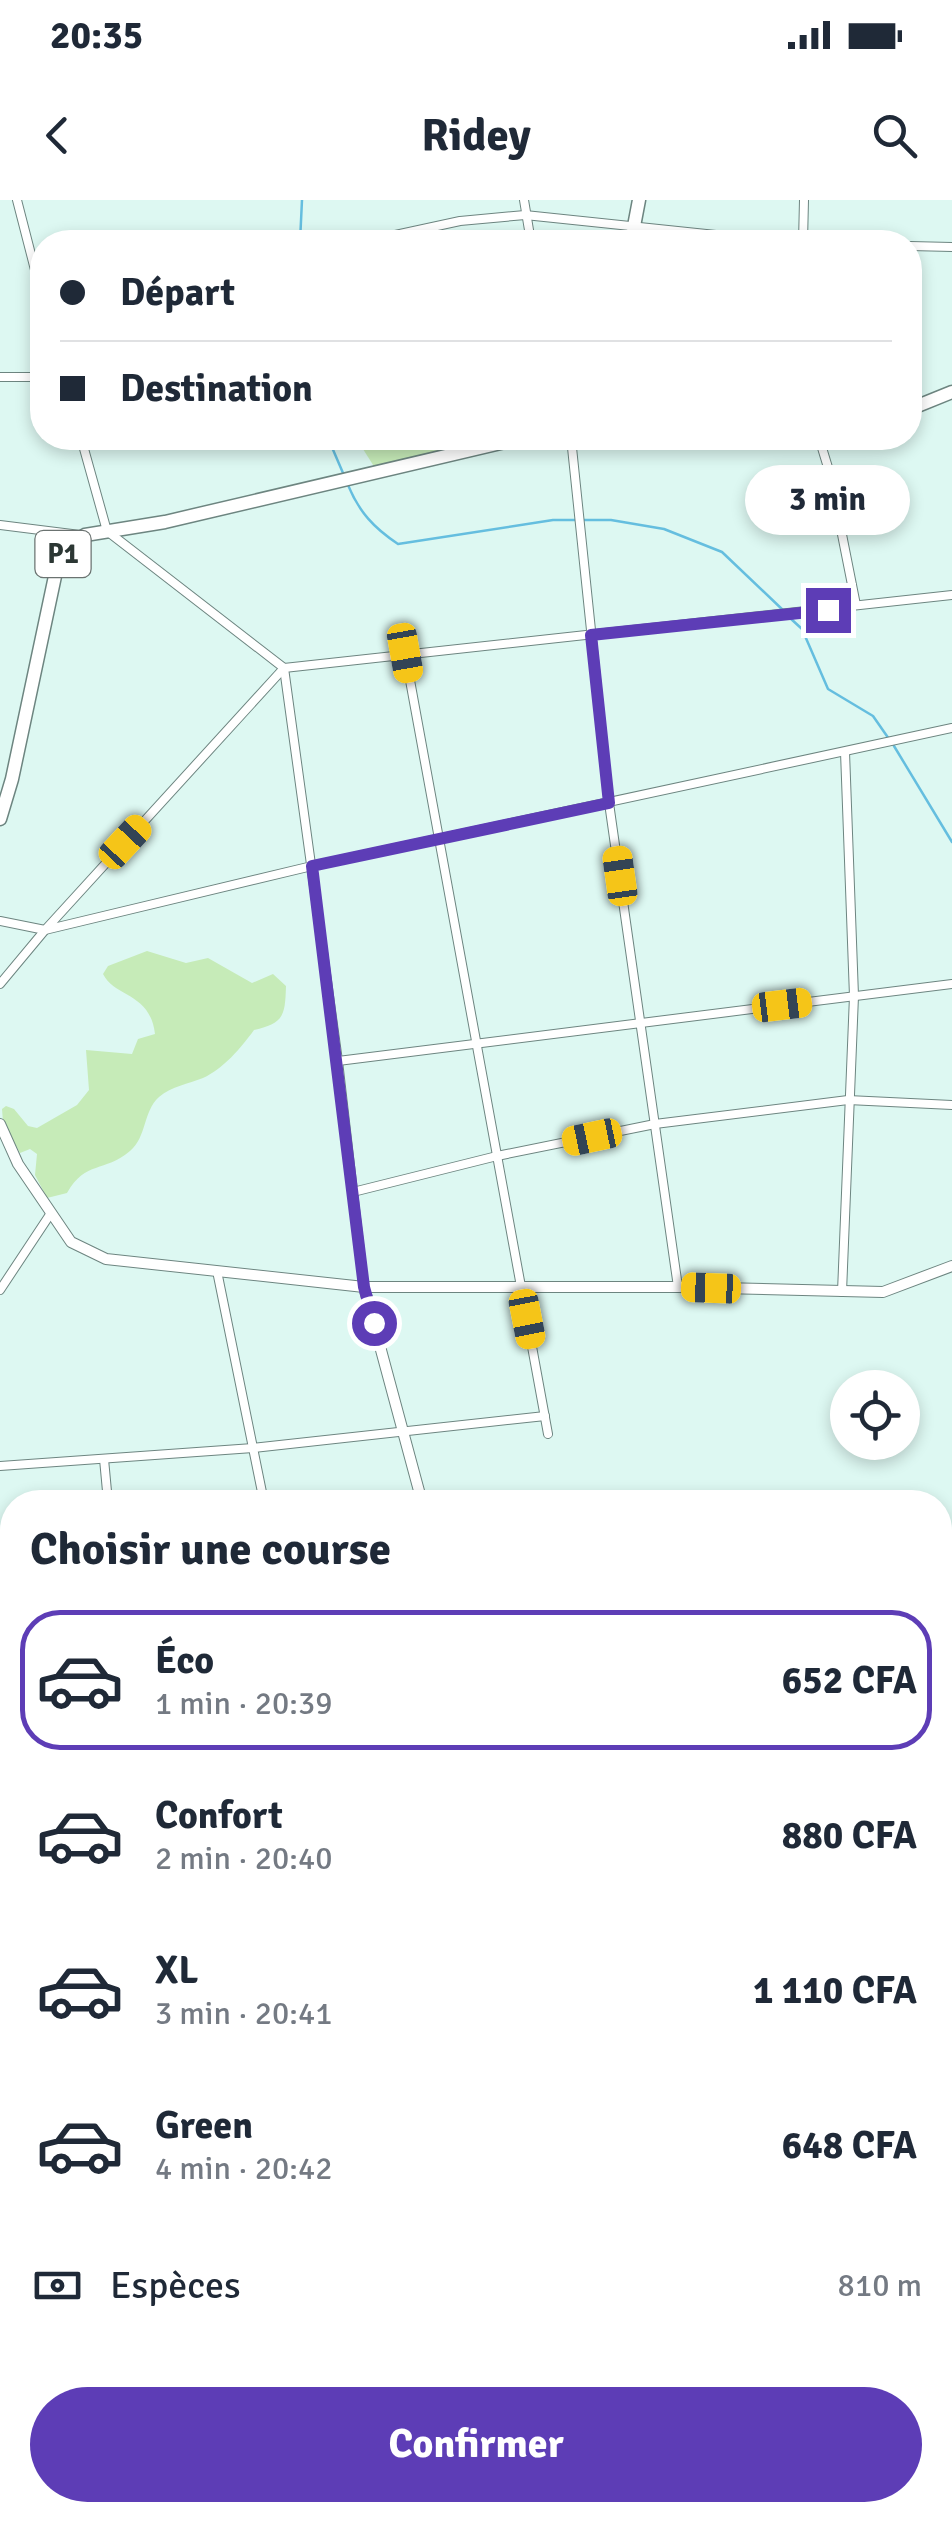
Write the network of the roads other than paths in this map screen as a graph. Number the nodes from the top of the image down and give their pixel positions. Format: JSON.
{"nodes":[{"id":1,"x":17,"y":200,"type":"edge"},
{"id":2,"x":524,"y":200,"type":"edge"},
{"id":3,"x":639,"y":200,"type":"edge"},
{"id":4,"x":804,"y":200,"type":"edge"},
{"id":5,"x":525,"y":215,"type":"junction"},
{"id":6,"x":635,"y":226,"type":"junction"},
{"id":7,"x":418,"y":230,"type":"edge"},
{"id":8,"x":528,"y":230,"type":"edge"},
{"id":9,"x":634,"y":230,"type":"edge"},
{"id":10,"x":672,"y":230,"type":"edge"},
{"id":11,"x":803,"y":230,"type":"edge"},
{"id":12,"x":922,"y":246,"type":"edge"},
{"id":13,"x":952,"y":247,"type":"edge"},
{"id":14,"x":30,"y":251,"type":"edge"},
{"id":15,"x":30,"y":377,"type":"edge"},
{"id":16,"x":0,"y":378,"type":"edge"},
{"id":17,"x":952,"y":392,"type":"edge"},
{"id":18,"x":922,"y":403,"type":"edge"},
{"id":19,"x":83,"y":450,"type":"edge"},
{"id":20,"x":473,"y":450,"type":"edge"},
{"id":21,"x":572,"y":450,"type":"edge"},
{"id":22,"x":823,"y":450,"type":"edge"},
{"id":23,"x":0,"y":525,"type":"edge"},
{"id":24,"x":107,"y":531,"type":"junction"},
{"id":25,"x":84,"y":535,"type":"junction"},
{"id":26,"x":952,"y":595,"type":"edge"},
{"id":27,"x":856,"y":606,"type":"junction"},
{"id":28,"x":591,"y":635,"type":"junction"},
{"id":29,"x":405,"y":653,"type":"junction"},
{"id":30,"x":284,"y":668,"type":"junction"},
{"id":31,"x":952,"y":728,"type":"edge"},
{"id":32,"x":845,"y":752,"type":"junction"},
{"id":33,"x":609,"y":803,"type":"junction"},
{"id":34,"x":0,"y":819,"type":"edge"},
{"id":35,"x":439,"y":840,"type":"junction"},
{"id":36,"x":312,"y":866,"type":"junction"},
{"id":37,"x":0,"y":920,"type":"edge"},
{"id":38,"x":45,"y":930,"type":"junction"},
{"id":39,"x":0,"y":984,"type":"edge"},
{"id":40,"x":952,"y":984,"type":"edge"},
{"id":41,"x":854,"y":996,"type":"junction"},
{"id":42,"x":640,"y":1023,"type":"junction"},
{"id":43,"x":476,"y":1043,"type":"junction"},
{"id":44,"x":338,"y":1060,"type":"junction"},
{"id":45,"x":848,"y":1100,"type":"junction"},
{"id":46,"x":952,"y":1105,"type":"edge"},
{"id":47,"x":0,"y":1124,"type":"edge"},
{"id":48,"x":655,"y":1124,"type":"junction"},
{"id":49,"x":497,"y":1156,"type":"junction"},
{"id":50,"x":353,"y":1192,"type":"junction"},
{"id":51,"x":52,"y":1213,"type":"junction"},
{"id":52,"x":952,"y":1266,"type":"edge"},
{"id":53,"x":217,"y":1271,"type":"junction"},
{"id":54,"x":678,"y":1286,"type":"junction"},
{"id":55,"x":364,"y":1287,"type":"junction"},
{"id":56,"x":521,"y":1287,"type":"junction"},
{"id":57,"x":0,"y":1290,"type":"edge"},
{"id":58,"x":842,"y":1292,"type":"junction"},
{"id":59,"x":544,"y":1416,"type":"junction"},
{"id":60,"x":405,"y":1432,"type":"junction"},
{"id":61,"x":548,"y":1434,"type":"dead end"},
{"id":62,"x":253,"y":1448,"type":"junction"},
{"id":63,"x":104,"y":1459,"type":"junction"},
{"id":64,"x":0,"y":1466,"type":"edge"},
{"id":65,"x":107,"y":1490,"type":"edge"},
{"id":66,"x":262,"y":1490,"type":"edge"},
{"id":67,"x":419,"y":1490,"type":"edge"}],
"edges":[{"from":1,"to":14,"type":"street"},
{"from":2,"to":5,"type":"street"},
{"from":3,"to":6,"type":"main road"},
{"from":4,"to":11,"type":"street"},
{"from":5,"to":6,"type":"street"},
{"from":5,"to":7,"type":"street"},
{"from":5,"to":8,"type":"street"},
{"from":6,"to":9,"type":"main road"},
{"from":6,"to":10,"type":"street"},
{"from":12,"to":13,"type":"street"},
{"from":15,"to":16,"type":"street"},
{"from":17,"to":18,"type":"main road"},
{"from":19,"to":24,"type":"street"},
{"from":20,"to":24,"type":"main road","number":"P1"},
{"from":21,"to":28,"type":"street"},
{"from":22,"to":27,"type":"street"},
{"from":23,"to":25,"type":"street"},
{"from":24,"to":25,"type":"main road","number":"P1"},
{"from":24,"to":30,"type":"street"},
{"from":25,"to":34,"type":"main road","number":"P1"},
{"from":26,"to":27,"type":"street"},
{"from":27,"to":28,"type":"street"},
{"from":28,"to":29,"type":"street"},
{"from":28,"to":33,"type":"street"},
{"from":29,"to":30,"type":"street"},
{"from":29,"to":35,"type":"street"},
{"from":30,"to":36,"type":"street"},
{"from":30,"to":38,"type":"street"},
{"from":31,"to":32,"type":"street"},
{"from":32,"to":33,"type":"street"},
{"from":32,"to":41,"type":"street"},
{"from":33,"to":35,"type":"street"},
{"from":33,"to":42,"type":"street"},
{"from":35,"to":36,"type":"street"},
{"from":35,"to":43,"type":"street"},
{"from":36,"to":38,"type":"street"},
{"from":36,"to":44,"type":"street"},
{"from":37,"to":38,"type":"street"},
{"from":38,"to":39,"type":"street"},
{"from":40,"to":41,"type":"street"},
{"from":41,"to":42,"type":"street"},
{"from":41,"to":45,"type":"street"},
{"from":42,"to":43,"type":"street"},
{"from":42,"to":48,"type":"street"},
{"from":43,"to":44,"type":"street"},
{"from":43,"to":49,"type":"street"},
{"from":44,"to":50,"type":"street"},
{"from":45,"to":46,"type":"street"},
{"from":45,"to":48,"type":"street"},
{"from":45,"to":58,"type":"street"},
{"from":47,"to":51,"type":"street"},
{"from":48,"to":49,"type":"street"},
{"from":48,"to":54,"type":"street"},
{"from":49,"to":50,"type":"street"},
{"from":49,"to":56,"type":"street"},
{"from":50,"to":55,"type":"street"},
{"from":51,"to":53,"type":"street"},
{"from":51,"to":57,"type":"street"},
{"from":52,"to":58,"type":"street"},
{"from":53,"to":55,"type":"street"},
{"from":53,"to":62,"type":"street"},
{"from":54,"to":56,"type":"street"},
{"from":54,"to":58,"type":"street"},
{"from":55,"to":56,"type":"street"},
{"from":55,"to":60,"type":"street"},
{"from":56,"to":59,"type":"street"},
{"from":59,"to":60,"type":"street"},
{"from":59,"to":61,"type":"street"},
{"from":60,"to":62,"type":"street"},
{"from":60,"to":67,"type":"street"},
{"from":62,"to":63,"type":"street"},
{"from":62,"to":66,"type":"street"},
{"from":63,"to":64,"type":"street"},
{"from":63,"to":65,"type":"street"}]}
